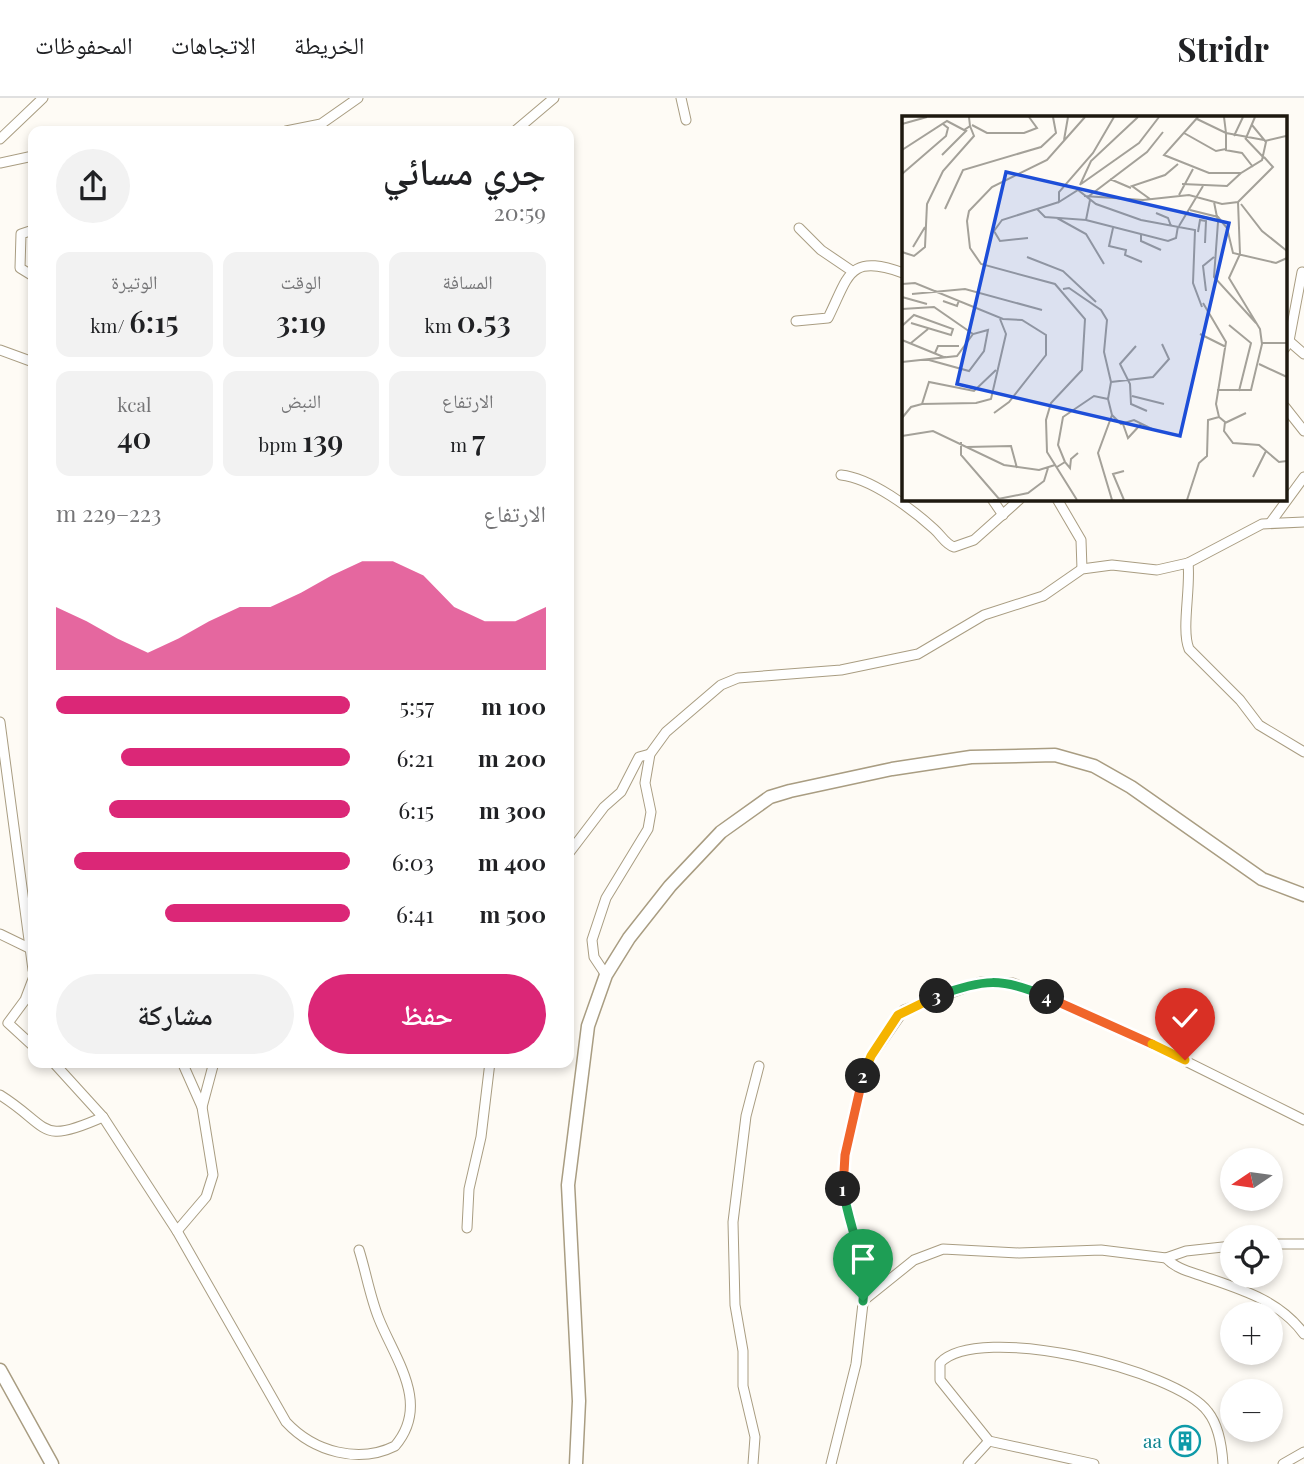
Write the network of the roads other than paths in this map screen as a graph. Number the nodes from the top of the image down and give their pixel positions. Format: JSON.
{"nodes":[{"id":1,"x":43,"y":98,"type":"edge"},
{"id":2,"x":358,"y":98,"type":"edge"},
{"id":3,"x":554,"y":98,"type":"edge"},
{"id":4,"x":681,"y":98,"type":"edge"},
{"id":5,"x":686,"y":120,"type":"dead end"},
{"id":6,"x":311,"y":126,"type":"edge"},
{"id":7,"x":521,"y":126,"type":"edge"},
{"id":8,"x":0,"y":139,"type":"edge"},
{"id":9,"x":28,"y":157,"type":"edge"},
{"id":10,"x":0,"y":163,"type":"edge"},
{"id":11,"x":799,"y":228,"type":"dead end"},
{"id":12,"x":28,"y":232,"type":"edge"},
{"id":13,"x":852,"y":271,"type":"junction"},
{"id":14,"x":1302,"y":272,"type":"dead end"},
{"id":15,"x":28,"y":273,"type":"edge"},
{"id":16,"x":902,"y":273,"type":"edge"},
{"id":17,"x":796,"y":321,"type":"dead end"},
{"id":18,"x":1287,"y":345,"type":"edge"},
{"id":19,"x":0,"y":350,"type":"edge"},
{"id":20,"x":1304,"y":354,"type":"edge"},
{"id":21,"x":28,"y":360,"type":"edge"},
{"id":22,"x":1286,"y":408,"type":"edge"},
{"id":23,"x":1304,"y":431,"type":"edge"},
{"id":24,"x":841,"y":475,"type":"dead end"},
{"id":25,"x":1304,"y":477,"type":"edge"},
{"id":26,"x":993,"y":500,"type":"edge"},
{"id":27,"x":1019,"y":500,"type":"edge"},
{"id":28,"x":1058,"y":500,"type":"edge"},
{"id":29,"x":1003,"y":515,"type":"junction"},
{"id":30,"x":1271,"y":522,"type":"junction"},
{"id":31,"x":1304,"y":522,"type":"edge"},
{"id":32,"x":1188,"y":563,"type":"junction"},
{"id":33,"x":1082,"y":569,"type":"junction"},
{"id":34,"x":0,"y":722,"type":"edge"},
{"id":35,"x":1304,"y":752,"type":"edge"},
{"id":36,"x":650,"y":754,"type":"junction"},
{"id":37,"x":574,"y":846,"type":"edge"},
{"id":38,"x":1304,"y":895,"type":"edge"},
{"id":39,"x":28,"y":927,"type":"edge"},
{"id":40,"x":0,"y":934,"type":"edge"},
{"id":41,"x":28,"y":948,"type":"edge"},
{"id":42,"x":606,"y":975,"type":"junction"},
{"id":43,"x":28,"y":992,"type":"edge"},
{"id":44,"x":4,"y":1022,"type":"edge"},
{"id":45,"x":28,"y":1042,"type":"edge"},
{"id":46,"x":759,"y":1066,"type":"dead end"},
{"id":47,"x":58,"y":1068,"type":"edge"},
{"id":48,"x":185,"y":1068,"type":"edge"},
{"id":49,"x":212,"y":1068,"type":"edge"},
{"id":50,"x":488,"y":1068,"type":"edge"},
{"id":51,"x":0,"y":1095,"type":"edge"},
{"id":52,"x":202,"y":1107,"type":"junction"},
{"id":53,"x":103,"y":1117,"type":"junction"},
{"id":54,"x":1304,"y":1120,"type":"edge"},
{"id":55,"x":467,"y":1228,"type":"dead end"},
{"id":56,"x":177,"y":1231,"type":"junction"},
{"id":57,"x":1283,"y":1244,"type":"edge"},
{"id":58,"x":1304,"y":1244,"type":"edge"},
{"id":59,"x":1220,"y":1247,"type":"edge"},
{"id":60,"x":359,"y":1250,"type":"dead end"},
{"id":61,"x":1166,"y":1258,"type":"junction"},
{"id":62,"x":863,"y":1301,"type":"junction"},
{"id":63,"x":1304,"y":1334,"type":"edge"},
{"id":64,"x":0,"y":1370,"type":"edge"},
{"id":65,"x":989,"y":1441,"type":"junction"},
{"id":66,"x":1304,"y":1452,"type":"edge"},
{"id":67,"x":52,"y":1464,"type":"edge"},
{"id":68,"x":576,"y":1464,"type":"edge"},
{"id":69,"x":753,"y":1464,"type":"edge"},
{"id":70,"x":831,"y":1464,"type":"edge"},
{"id":71,"x":968,"y":1464,"type":"edge"},
{"id":72,"x":1094,"y":1464,"type":"edge"},
{"id":73,"x":1223,"y":1464,"type":"edge"},
{"id":74,"x":1283,"y":1464,"type":"edge"}],
"edges":[{"from":1,"to":8,"type":"street"},
{"from":2,"to":6,"type":"street"},
{"from":3,"to":7,"type":"street"},
{"from":4,"to":5,"type":"street"},
{"from":9,"to":10,"type":"street"},
{"from":11,"to":13,"type":"street"},
{"from":12,"to":15,"type":"street"},
{"from":13,"to":16,"type":"street"},
{"from":13,"to":17,"type":"street"},
{"from":14,"to":18,"type":"street"},
{"from":18,"to":20,"type":"street"},
{"from":19,"to":21,"type":"street"},
{"from":22,"to":23,"type":"street"},
{"from":24,"to":29,"type":"street"},
{"from":25,"to":30,"type":"street"},
{"from":26,"to":29,"type":"street"},
{"from":27,"to":29,"type":"street"},
{"from":28,"to":33,"type":"street"},
{"from":30,"to":31,"type":"street"},
{"from":30,"to":32,"type":"street"},
{"from":32,"to":33,"type":"street"},
{"from":32,"to":35,"type":"street"},
{"from":33,"to":36,"type":"street"},
{"from":34,"to":39,"type":"street"},
{"from":36,"to":37,"type":"street"},
{"from":36,"to":42,"type":"street"},
{"from":38,"to":42,"type":"main road"},
{"from":40,"to":41,"type":"street"},
{"from":42,"to":68,"type":"main road"},
{"from":43,"to":44,"type":"street"},
{"from":44,"to":45,"type":"street"},
{"from":46,"to":69,"type":"street"},
{"from":47,"to":53,"type":"street"},
{"from":48,"to":52,"type":"street"},
{"from":49,"to":52,"type":"street"},
{"from":50,"to":55,"type":"street"},
{"from":51,"to":53,"type":"street"},
{"from":52,"to":56,"type":"street"},
{"from":53,"to":56,"type":"street"},
{"from":54,"to":62,"type":"street"},
{"from":56,"to":60,"type":"street"},
{"from":57,"to":58,"type":"street"},
{"from":59,"to":61,"type":"street"},
{"from":61,"to":62,"type":"street"},
{"from":61,"to":63,"type":"street"},
{"from":62,"to":70,"type":"street"},
{"from":64,"to":67,"type":"main road"},
{"from":65,"to":71,"type":"street"},
{"from":65,"to":72,"type":"street"},
{"from":65,"to":73,"type":"street"},
{"from":66,"to":74,"type":"street"}]}
